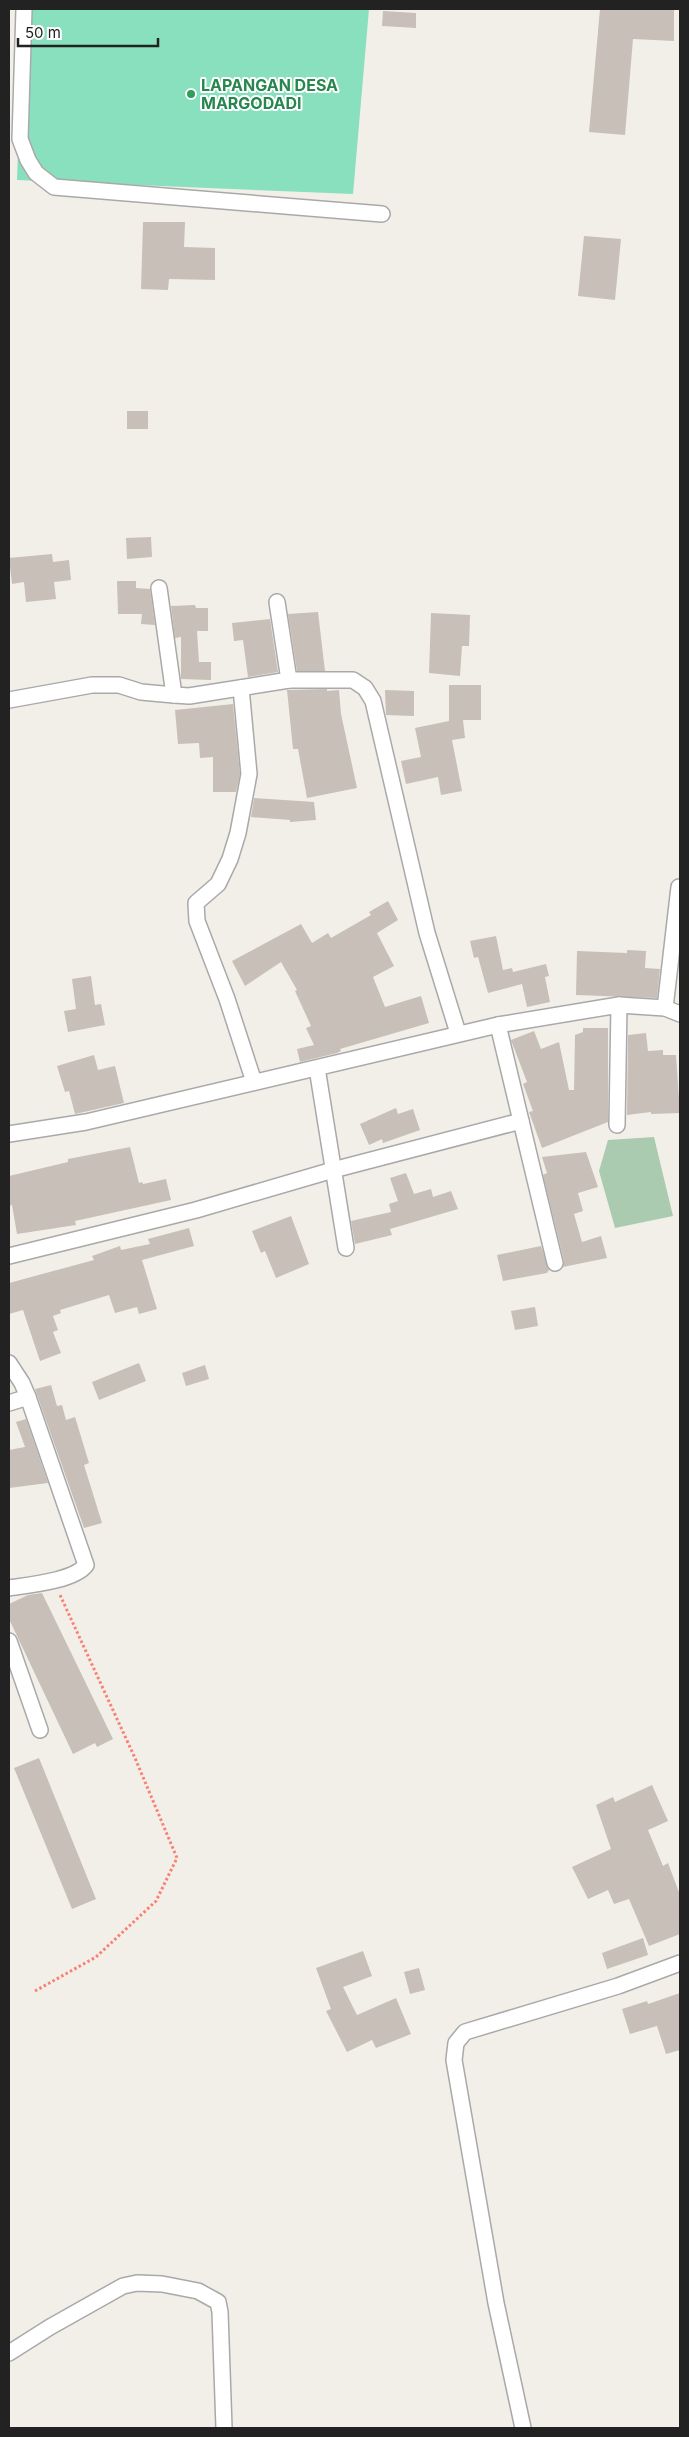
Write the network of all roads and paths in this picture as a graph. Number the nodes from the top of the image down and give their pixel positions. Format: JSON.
{"nodes":[{"id":1,"x":24,"y":9,"type":"edge"},
{"id":2,"x":382,"y":214,"type":"dead end"},
{"id":3,"x":159,"y":588,"type":"dead end"},
{"id":4,"x":277,"y":602,"type":"dead end"},
{"id":5,"x":289,"y":680,"type":"junction"},
{"id":6,"x":241,"y":688,"type":"junction"},
{"id":7,"x":174,"y":695,"type":"junction"},
{"id":8,"x":9,"y":700,"type":"edge"},
{"id":9,"x":679,"y":887,"type":"dead end"},
{"id":10,"x":619,"y":1005,"type":"junction"},
{"id":11,"x":665,"y":1008,"type":"junction"},
{"id":12,"x":680,"y":1014,"type":"edge"},
{"id":13,"x":498,"y":1025,"type":"junction"},
{"id":14,"x":458,"y":1033,"type":"junction"},
{"id":15,"x":317,"y":1068,"type":"junction"},
{"id":16,"x":254,"y":1082,"type":"junction"},
{"id":17,"x":521,"y":1121,"type":"junction"},
{"id":18,"x":617,"y":1125,"type":"dead end"},
{"id":19,"x":9,"y":1134,"type":"edge"},
{"id":20,"x":334,"y":1170,"type":"junction"},
{"id":21,"x":346,"y":1248,"type":"dead end"},
{"id":22,"x":9,"y":1256,"type":"edge"},
{"id":23,"x":555,"y":1262,"type":"dead end"},
{"id":24,"x":9,"y":1363,"type":"edge"},
{"id":25,"x":25,"y":1390,"type":"junction"},
{"id":26,"x":9,"y":1403,"type":"edge"},
{"id":27,"x":53,"y":1581,"type":"junction"},
{"id":28,"x":9,"y":1588,"type":"edge"},
{"id":29,"x":9,"y":1642,"type":"edge"},
{"id":30,"x":40,"y":1730,"type":"dead end"},
{"id":31,"x":680,"y":1963,"type":"edge"},
{"id":32,"x":35,"y":1991,"type":"dead end"},
{"id":33,"x":9,"y":2353,"type":"edge"},
{"id":34,"x":224,"y":2428,"type":"edge"},
{"id":35,"x":523,"y":2428,"type":"edge"}],
"edges":[{"from":1,"to":2,"type":"street"},
{"from":3,"to":7,"type":"street"},
{"from":4,"to":5,"type":"street"},
{"from":5,"to":6,"type":"street"},
{"from":5,"to":14,"type":"street"},
{"from":6,"to":7,"type":"street"},
{"from":6,"to":16,"type":"street"},
{"from":7,"to":8,"type":"street"},
{"from":9,"to":11,"type":"street"},
{"from":10,"to":11,"type":"street"},
{"from":10,"to":13,"type":"street"},
{"from":10,"to":18,"type":"street"},
{"from":11,"to":12,"type":"street"},
{"from":13,"to":14,"type":"street"},
{"from":13,"to":17,"type":"street"},
{"from":14,"to":15,"type":"street"},
{"from":15,"to":16,"type":"street"},
{"from":15,"to":20,"type":"street"},
{"from":16,"to":19,"type":"street"},
{"from":17,"to":20,"type":"street"},
{"from":17,"to":23,"type":"street"},
{"from":20,"to":21,"type":"street"},
{"from":20,"to":22,"type":"street"},
{"from":24,"to":25,"type":"street"},
{"from":25,"to":26,"type":"street"},
{"from":25,"to":27,"type":"street"},
{"from":27,"to":28,"type":"street"},
{"from":27,"to":32,"type":"path"},
{"from":29,"to":30,"type":"street"},
{"from":31,"to":35,"type":"street"},
{"from":33,"to":34,"type":"street"}]}
